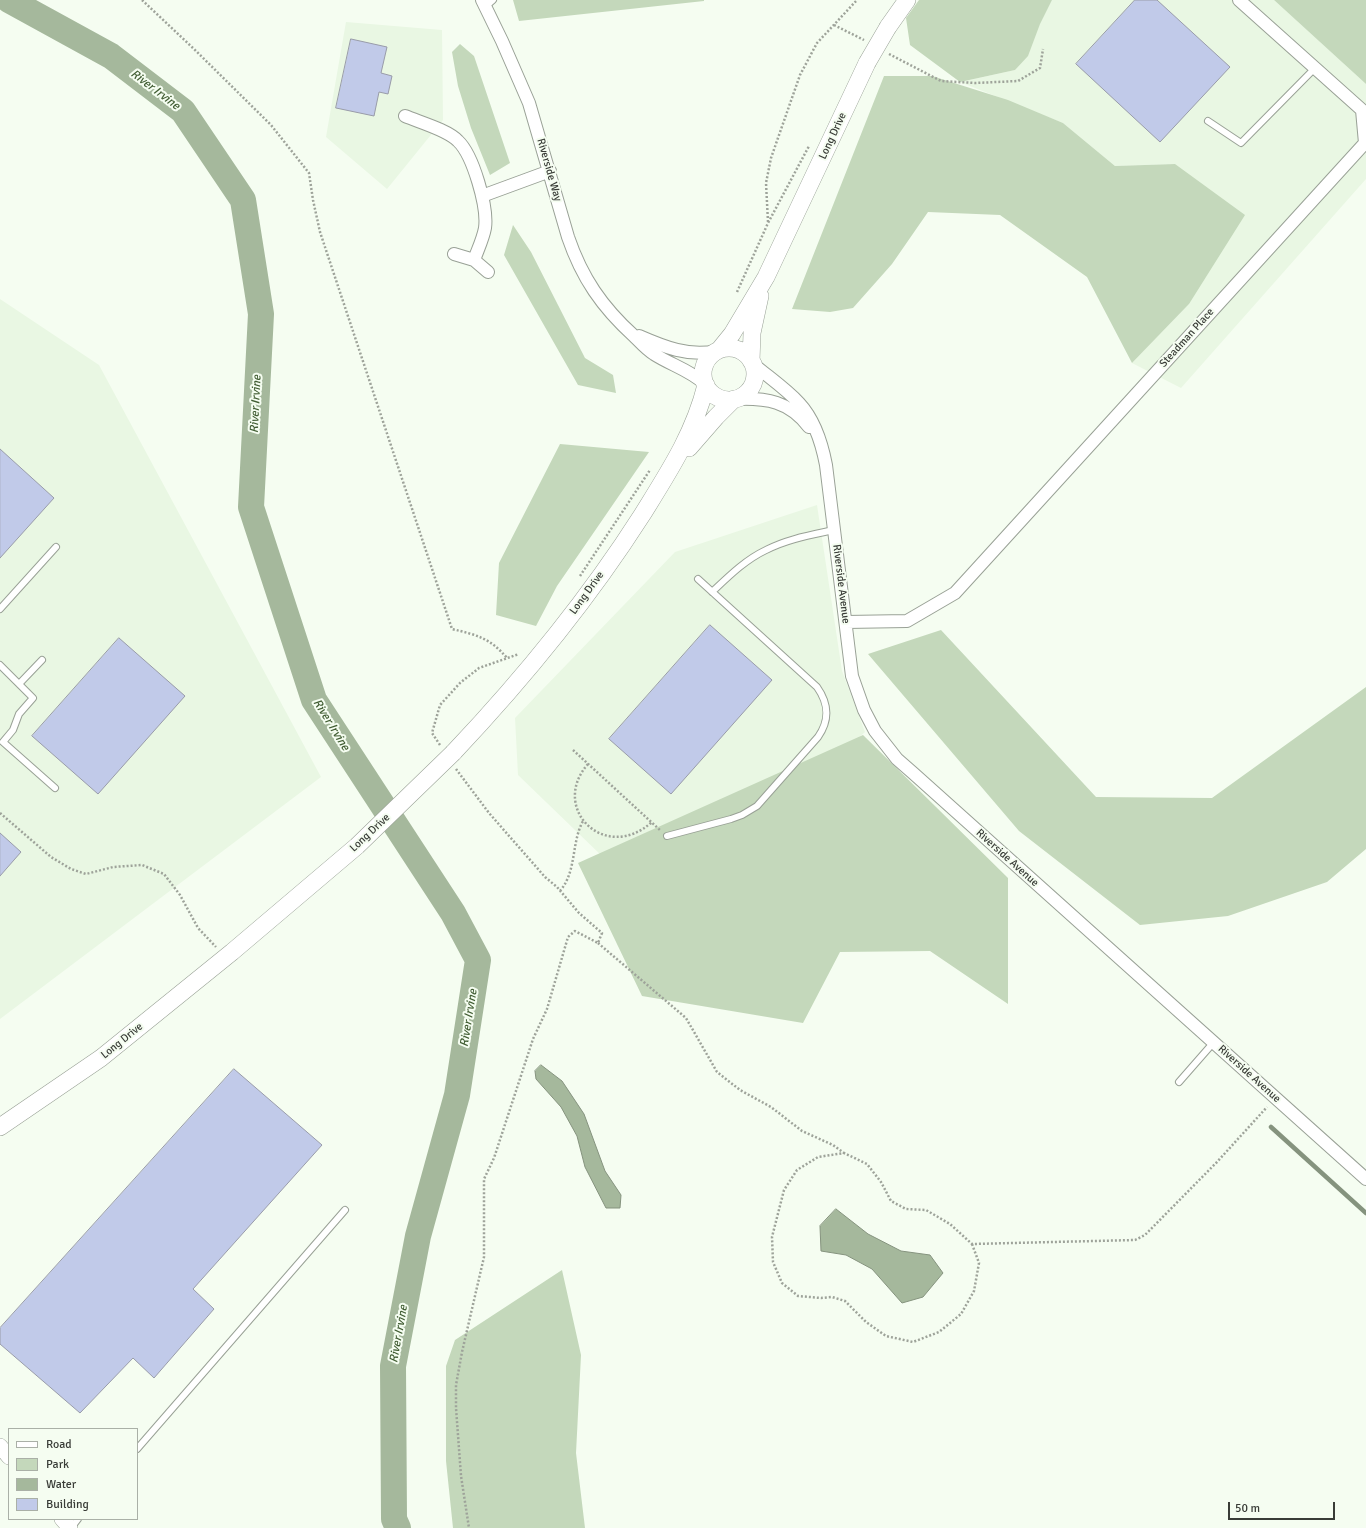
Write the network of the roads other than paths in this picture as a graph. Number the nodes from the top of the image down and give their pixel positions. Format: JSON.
{"nodes":[{"id":1,"x":907,"y":0,"type":"edge"},
{"id":2,"x":1239,"y":0,"type":"edge"},
{"id":3,"x":487,"y":2,"type":"edge"},
{"id":4,"x":1315,"y":68,"type":"junction"},
{"id":5,"x":405,"y":116,"type":"dead end"},
{"id":6,"x":1208,"y":121,"type":"dead end"},
{"id":7,"x":550,"y":171,"type":"junction"},
{"id":8,"x":482,"y":196,"type":"junction"},
{"id":9,"x":454,"y":254,"type":"dead end"},
{"id":10,"x":474,"y":260,"type":"junction"},
{"id":11,"x":488,"y":272,"type":"dead end"},
{"id":12,"x":766,"y":277,"type":"junction"},
{"id":13,"x":629,"y":332,"type":"junction"},
{"id":14,"x":718,"y":351,"type":"junction"},
{"id":15,"x":752,"y":362,"type":"junction"},
{"id":16,"x":705,"y":384,"type":"junction"},
{"id":17,"x":735,"y":399,"type":"junction"},
{"id":18,"x":819,"y":440,"type":"junction"},
{"id":19,"x":671,"y":470,"type":"junction"},
{"id":20,"x":834,"y":530,"type":"junction"},
{"id":21,"x":56,"y":547,"type":"dead end"},
{"id":22,"x":698,"y":579,"type":"dead end"},
{"id":23,"x":712,"y":592,"type":"junction"},
{"id":24,"x":0,"y":609,"type":"edge"},
{"id":25,"x":846,"y":622,"type":"junction"},
{"id":26,"x":42,"y":660,"type":"dead end"},
{"id":27,"x":0,"y":665,"type":"edge"},
{"id":28,"x":19,"y":684,"type":"junction"},
{"id":29,"x":55,"y":788,"type":"dead end"},
{"id":30,"x":667,"y":836,"type":"road end"},
{"id":31,"x":1214,"y":1042,"type":"junction"},
{"id":32,"x":1179,"y":1082,"type":"dead end"},
{"id":33,"x":0,"y":1127,"type":"edge"},
{"id":34,"x":1366,"y":1179,"type":"edge"},
{"id":35,"x":345,"y":1210,"type":"dead end"},
{"id":36,"x":0,"y":1446,"type":"edge"},
{"id":37,"x":138,"y":1448,"type":"edge"},
{"id":38,"x":8,"y":1456,"type":"edge"},
{"id":39,"x":63,"y":1520,"type":"edge"},
{"id":40,"x":77,"y":1520,"type":"edge"},
{"id":41,"x":70,"y":1528,"type":"edge"}],
"edges":[{"from":1,"to":12,"type":"main road","name":"Long Drive","bridge":true},
{"from":2,"to":4,"type":"street","name":"Steadman Place"},
{"from":3,"to":7,"type":"street","name":"Riverside Way"},
{"from":4,"to":6,"type":"lane"},
{"from":4,"to":25,"type":"street","name":"Steadman Place"},
{"from":5,"to":8,"type":"street"},
{"from":7,"to":8,"type":"street"},
{"from":7,"to":13,"type":"street","name":"Riverside Way"},
{"from":8,"to":10,"type":"street"},
{"from":9,"to":10,"type":"street"},
{"from":10,"to":11,"type":"street"},
{"from":12,"to":14,"type":"main road","name":"Long Drive"},
{"from":12,"to":15,"type":"main road","name":"Long Drive"},
{"from":13,"to":14,"type":"street","name":"Riverside Way"},
{"from":13,"to":16,"type":"street","name":"Riverside Way"},
{"from":14,"to":15,"type":"main road"},
{"from":14,"to":16,"type":"main road"},
{"from":15,"to":17,"type":"main road"},
{"from":15,"to":18,"type":"street","name":"Riverside Avenue"},
{"from":16,"to":17,"type":"main road"},
{"from":16,"to":19,"type":"main road","name":"Long Drive"},
{"from":17,"to":18,"type":"street","name":"Riverside Avenue"},
{"from":17,"to":19,"type":"main road","name":"Long Drive"},
{"from":18,"to":20,"type":"street","name":"Riverside Avenue"},
{"from":19,"to":33,"type":"main road","name":"Long Drive","bridge":true},
{"from":20,"to":23,"type":"lane"},
{"from":20,"to":25,"type":"street","name":"Riverside Avenue"},
{"from":21,"to":24,"type":"lane"},
{"from":22,"to":23,"type":"lane"},
{"from":23,"to":30,"type":"lane"},
{"from":25,"to":31,"type":"street","name":"Riverside Avenue"},
{"from":26,"to":28,"type":"lane"},
{"from":27,"to":28,"type":"lane"},
{"from":28,"to":29,"type":"lane"},
{"from":31,"to":32,"type":"lane"},
{"from":31,"to":34,"type":"street","name":"Riverside Avenue"},
{"from":35,"to":37,"type":"lane"},
{"from":36,"to":38,"type":"street"},
{"from":39,"to":41,"type":"street"},
{"from":40,"to":41,"type":"lane"}]}
